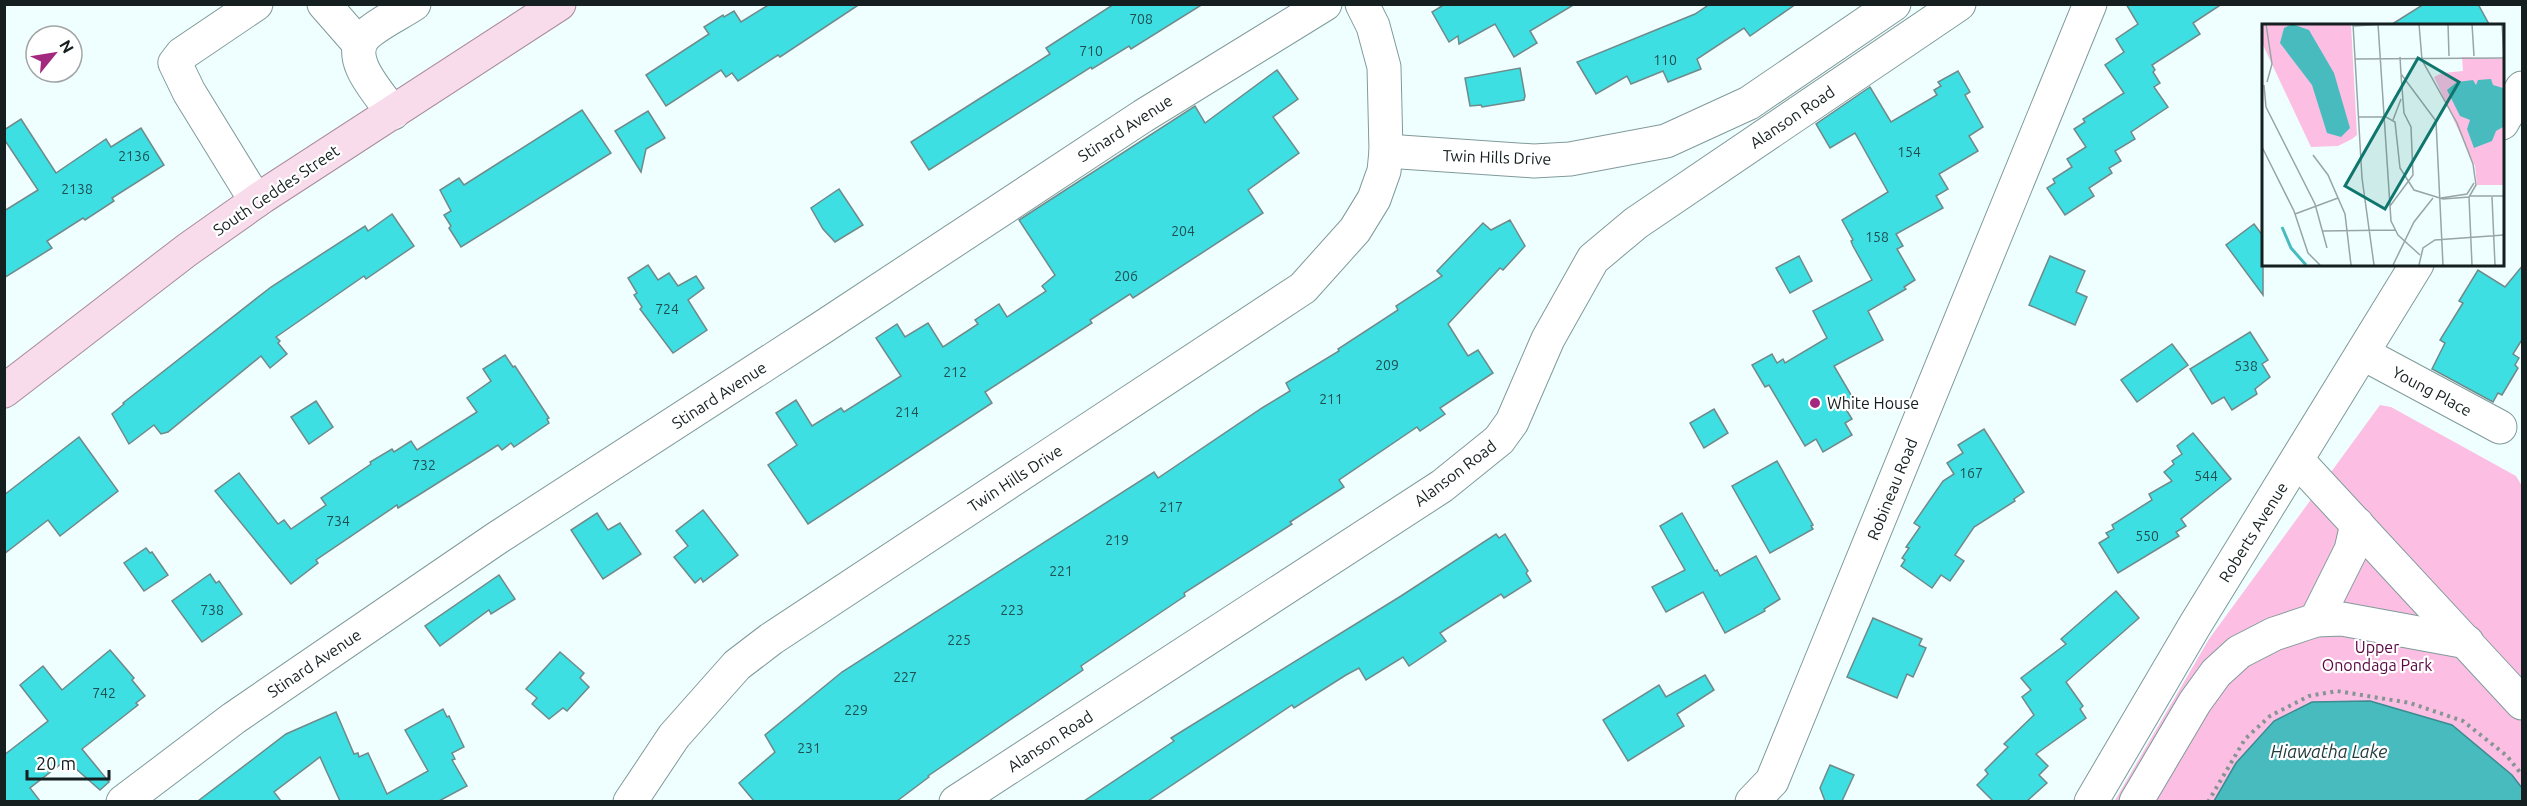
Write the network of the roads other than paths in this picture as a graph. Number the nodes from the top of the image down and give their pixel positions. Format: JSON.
{"nodes":[{"id":1,"x":256,"y":4,"type":"edge"},
{"id":2,"x":324,"y":4,"type":"edge"},
{"id":3,"x":414,"y":4,"type":"edge"},
{"id":4,"x":559,"y":4,"type":"edge"},
{"id":5,"x":1325,"y":4,"type":"edge"},
{"id":6,"x":1362,"y":4,"type":"edge"},
{"id":7,"x":1894,"y":4,"type":"edge"},
{"id":8,"x":1959,"y":4,"type":"edge"},
{"id":9,"x":2090,"y":4,"type":"edge"},
{"id":10,"x":359,"y":44,"type":"junction"},
{"id":11,"x":2523,"y":88,"type":"edge"},
{"id":12,"x":393,"y":113,"type":"junction"},
{"id":13,"x":2503,"y":121,"type":"edge"},
{"id":14,"x":1386,"y":151,"type":"junction"},
{"id":15,"x":256,"y":201,"type":"junction"},
{"id":16,"x":2416,"y":266,"type":"edge"},
{"id":17,"x":2364,"y":354,"type":"junction"},
{"id":18,"x":4,"y":391,"type":"edge"},
{"id":19,"x":2500,"y":427,"type":"dead end"},
{"id":20,"x":2298,"y":460,"type":"junction"},
{"id":21,"x":2357,"y":524,"type":"junction"},
{"id":22,"x":2316,"y":620,"type":"junction"},
{"id":23,"x":2467,"y":642,"type":"junction"},
{"id":24,"x":2523,"y":703,"type":"edge"},
{"id":25,"x":123,"y":801,"type":"edge"},
{"id":26,"x":630,"y":801,"type":"edge"},
{"id":27,"x":956,"y":801,"type":"edge"},
{"id":28,"x":1752,"y":801,"type":"edge"},
{"id":29,"x":2091,"y":801,"type":"edge"},
{"id":30,"x":2136,"y":801,"type":"edge"}],
"edges":[{"from":1,"to":15,"type":"street"},
{"from":2,"to":10,"type":"street"},
{"from":3,"to":10,"type":"street"},
{"from":4,"to":12,"type":"main road","name":"South Geddes Street"},
{"from":5,"to":25,"type":"street","name":"Stinard Avenue"},
{"from":6,"to":14,"type":"street","name":"Twin Hills Drive"},
{"from":7,"to":14,"type":"street","name":"Twin Hills Drive"},
{"from":8,"to":27,"type":"street","name":"Alanson Road"},
{"from":9,"to":28,"type":"street","name":"Robineau Road"},
{"from":10,"to":12,"type":"street"},
{"from":11,"to":13,"type":"street"},
{"from":12,"to":15,"type":"main road","name":"South Geddes Street"},
{"from":14,"to":26,"type":"street","name":"Twin Hills Drive"},
{"from":15,"to":18,"type":"main road","name":"South Geddes Street"},
{"from":16,"to":17,"type":"street","name":"Roberts Avenue"},
{"from":17,"to":19,"type":"street","name":"Young Place"},
{"from":17,"to":20,"type":"street","name":"Roberts Avenue"},
{"from":20,"to":21,"type":"street"},
{"from":20,"to":29,"type":"street","name":"Roberts Avenue"},
{"from":21,"to":22,"type":"street"},
{"from":21,"to":23,"type":"street"},
{"from":22,"to":23,"type":"street"},
{"from":22,"to":30,"type":"street"},
{"from":23,"to":24,"type":"street"}]}
